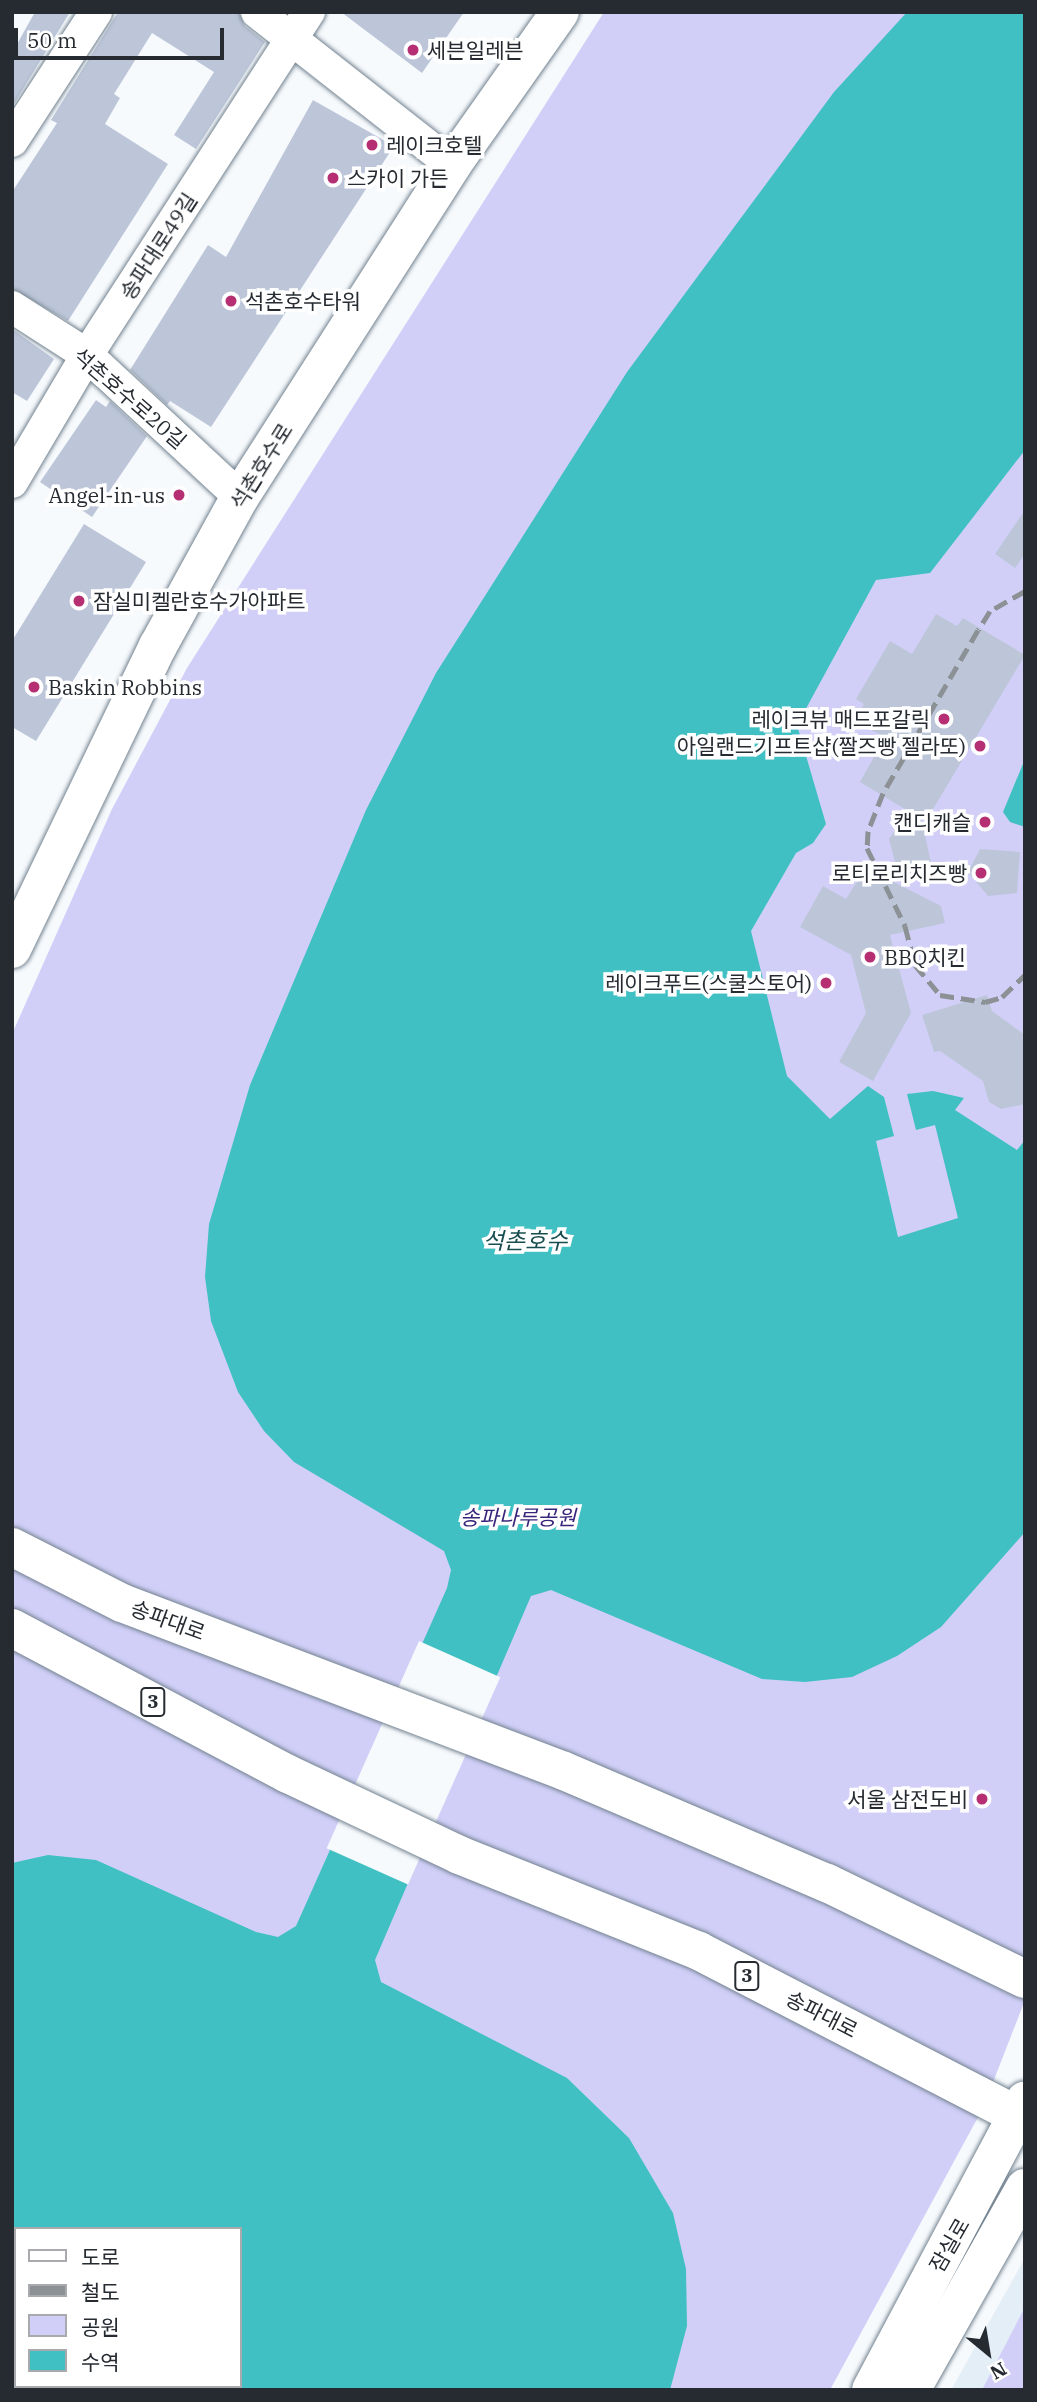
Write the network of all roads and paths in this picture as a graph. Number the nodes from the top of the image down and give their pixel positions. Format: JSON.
{"nodes":[{"id":1,"x":96,"y":12,"type":"edge"},
{"id":2,"x":257,"y":12,"type":"edge"},
{"id":3,"x":309,"y":12,"type":"edge"},
{"id":4,"x":561,"y":12,"type":"edge"},
{"id":5,"x":292,"y":39,"type":"junction"},
{"id":6,"x":12,"y":141,"type":"edge"},
{"id":7,"x":452,"y":165,"type":"junction"},
{"id":8,"x":12,"y":307,"type":"edge"},
{"id":9,"x":87,"y":355,"type":"junction"},
{"id":10,"x":12,"y":482,"type":"edge"},
{"id":11,"x":240,"y":497,"type":"junction"},
{"id":12,"x":12,"y":949,"type":"edge"},
{"id":13,"x":12,"y":1547,"type":"edge"},
{"id":14,"x":12,"y":1628,"type":"edge"},
{"id":15,"x":1025,"y":1979,"type":"edge"},
{"id":16,"x":1022,"y":2111,"type":"edge"},
{"id":17,"x":1025,"y":2188,"type":"edge"},
{"id":18,"x":871,"y":2390,"type":"edge"},
{"id":19,"x":911,"y":2390,"type":"edge"}],
"edges":[{"from":1,"to":6,"type":"street"},
{"from":2,"to":5,"type":"street"},
{"from":3,"to":5,"type":"street","name":"송파대로49길"},
{"from":4,"to":7,"type":"main road","name":"석촌호수로"},
{"from":5,"to":7,"type":"street"},
{"from":5,"to":9,"type":"street","name":"송파대로49길"},
{"from":7,"to":11,"type":"main road","name":"석촌호수로"},
{"from":8,"to":9,"type":"street","name":"석촌호수로20길"},
{"from":9,"to":10,"type":"street","name":"송파대로49길"},
{"from":9,"to":11,"type":"street","name":"석촌호수로20길"},
{"from":11,"to":12,"type":"main road","name":"석촌호수로"},
{"from":13,"to":15,"type":"main road","name":"송파대로"},
{"from":14,"to":16,"type":"main road","name":"송파대로","number":"3"},
{"from":16,"to":18,"type":"main road","name":"잠실로"},
{"from":17,"to":19,"type":"main road","name":"잠실로"}]}
